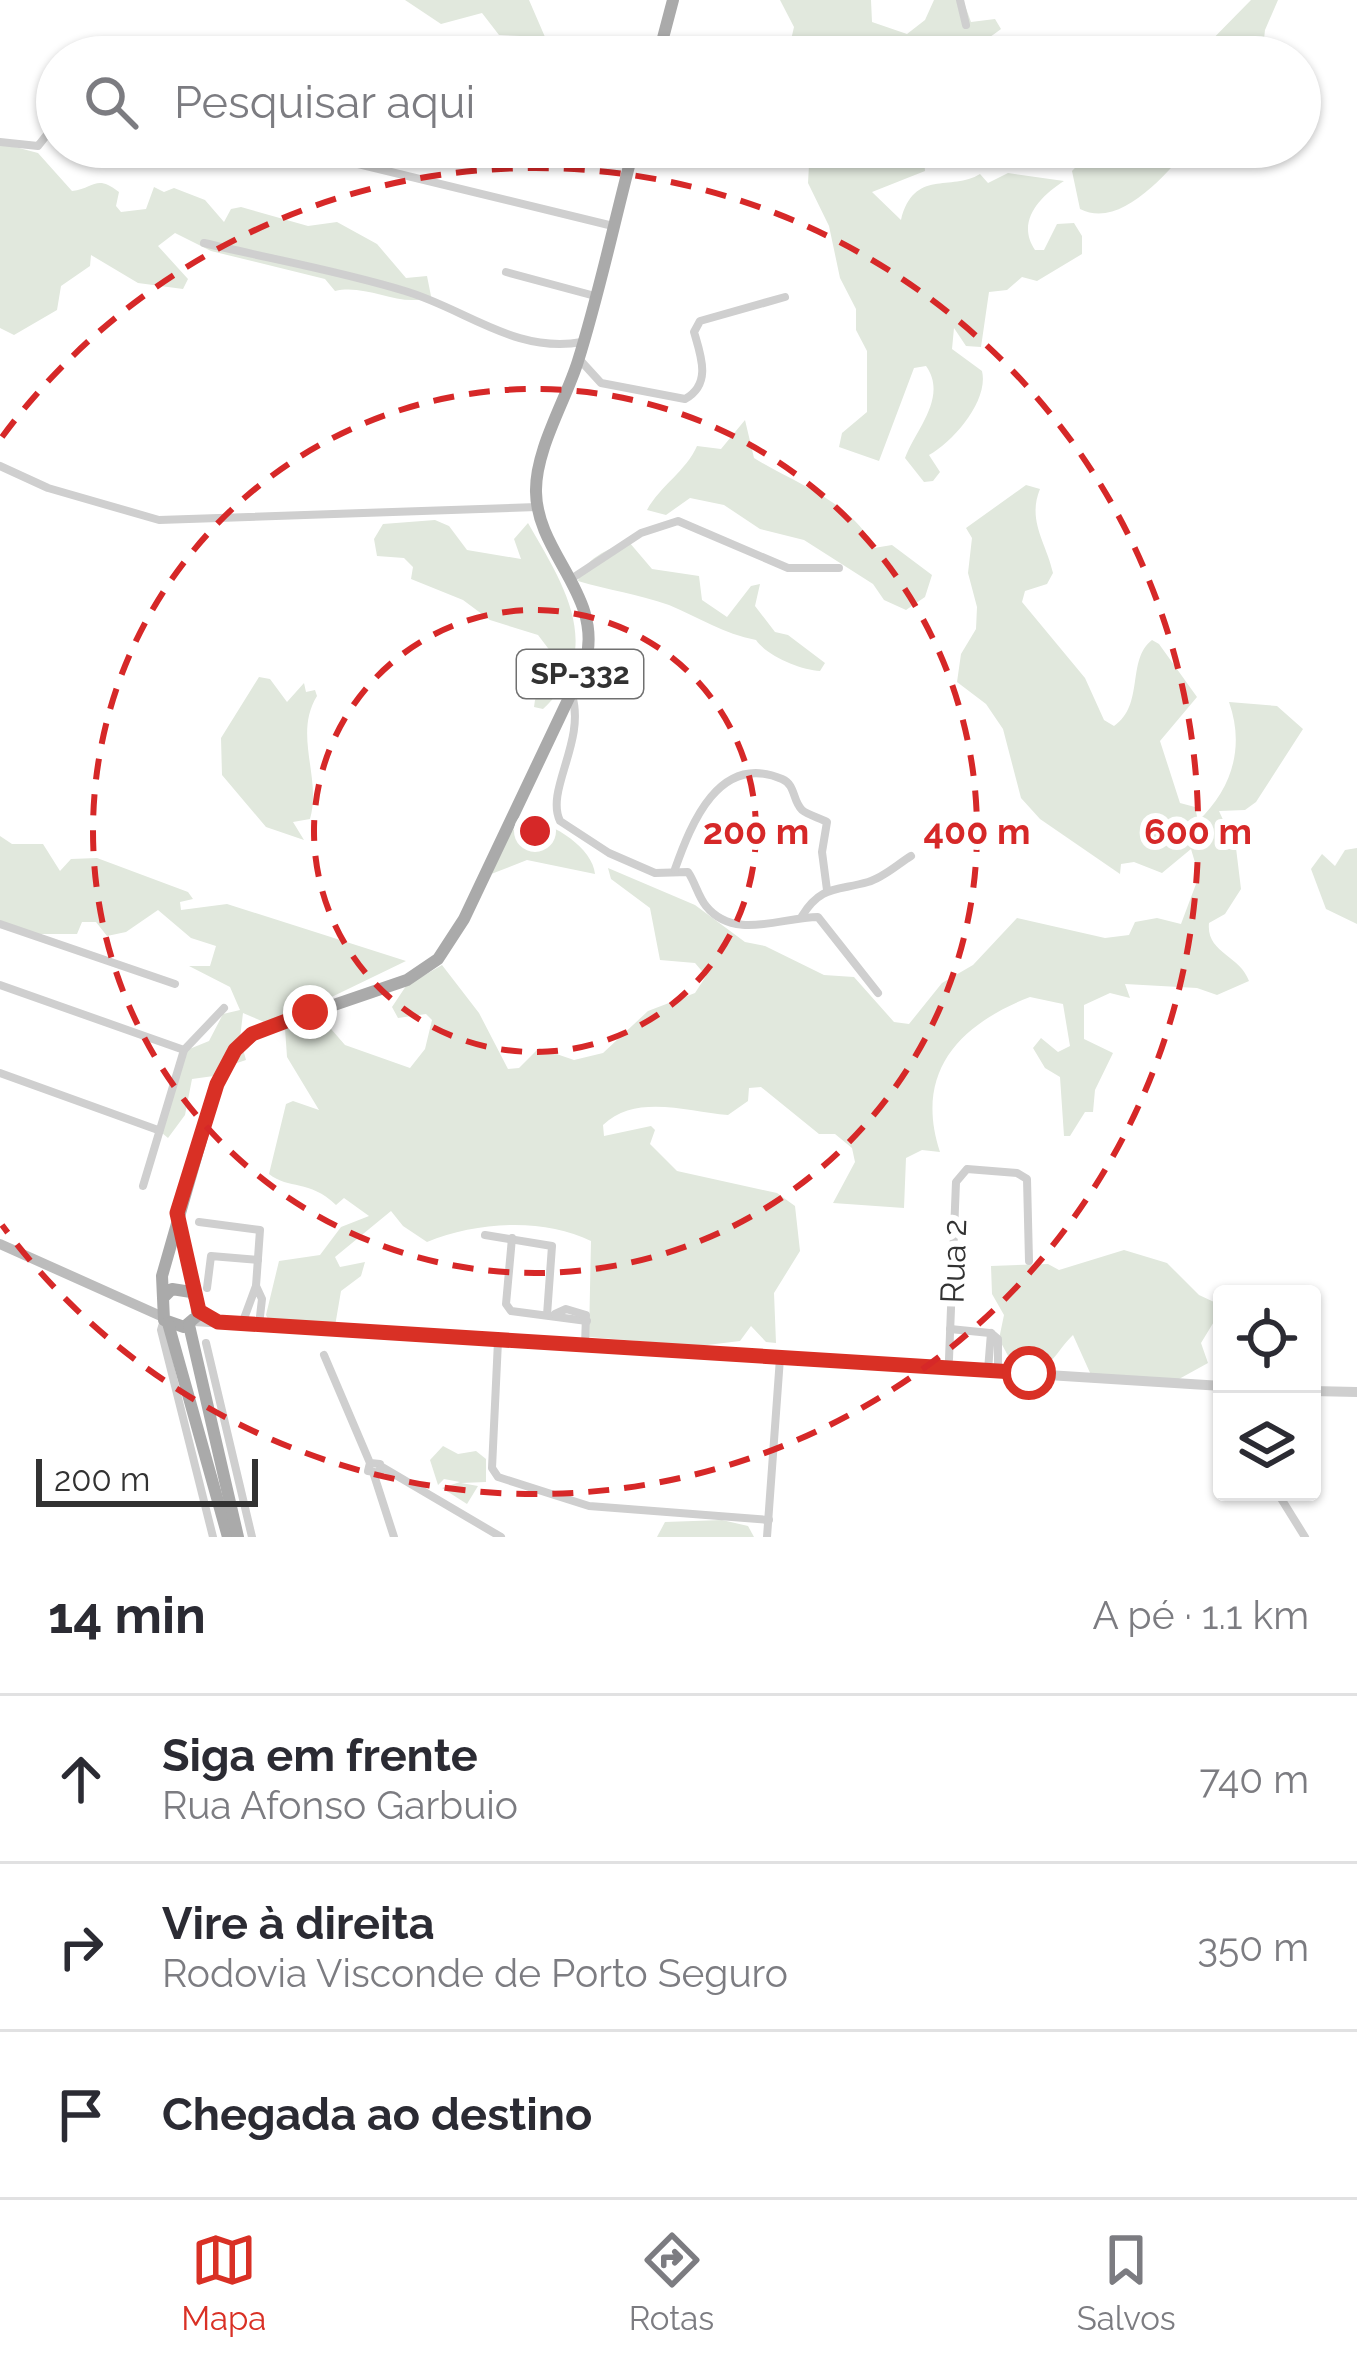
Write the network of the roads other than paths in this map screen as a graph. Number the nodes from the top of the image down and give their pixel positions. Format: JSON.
{"nodes":[{"id":1,"x":674,"y":0,"type":"edge"},
{"id":2,"x":960,"y":0,"type":"edge"},
{"id":3,"x":966,"y":26,"type":"dead end"},
{"id":4,"x":664,"y":36,"type":"edge"},
{"id":5,"x":0,"y":142,"type":"edge"},
{"id":6,"x":36,"y":146,"type":"edge"},
{"id":7,"x":374,"y":168,"type":"edge"},
{"id":8,"x":628,"y":168,"type":"edge"},
{"id":9,"x":613,"y":226,"type":"junction"},
{"id":10,"x":204,"y":243,"type":"dead end"},
{"id":11,"x":506,"y":272,"type":"dead end"},
{"id":12,"x":595,"y":296,"type":"junction"},
{"id":13,"x":785,"y":297,"type":"dead end"},
{"id":14,"x":584,"y":342,"type":"junction"},
{"id":15,"x":579,"y":358,"type":"junction"},
{"id":16,"x":0,"y":466,"type":"edge"},
{"id":17,"x":537,"y":507,"type":"junction"},
{"id":18,"x":839,"y":568,"type":"dead end"},
{"id":19,"x":571,"y":579,"type":"junction"},
{"id":20,"x":572,"y":694,"type":"junction"},
{"id":21,"x":911,"y":856,"type":"dead end"},
{"id":22,"x":674,"y":870,"type":"junction"},
{"id":23,"x":827,"y":890,"type":"junction"},
{"id":24,"x":802,"y":918,"type":"junction"},
{"id":25,"x":0,"y":924,"type":"edge"},
{"id":26,"x":175,"y":984,"type":"dead end"},
{"id":27,"x":0,"y":985,"type":"edge"},
{"id":28,"x":878,"y":992,"type":"dead end"},
{"id":29,"x":224,"y":1008,"type":"dead end"},
{"id":30,"x":184,"y":1050,"type":"junction"},
{"id":31,"x":0,"y":1072,"type":"edge"},
{"id":32,"x":158,"y":1130,"type":"junction"},
{"id":33,"x":142,"y":1186,"type":"dead end"},
{"id":34,"x":177,"y":1213,"type":"junction"},
{"id":35,"x":199,"y":1222,"type":"dead end"},
{"id":36,"x":485,"y":1235,"type":"dead end"},
{"id":37,"x":512,"y":1238,"type":"junction"},
{"id":38,"x":0,"y":1244,"type":"edge"},
{"id":39,"x":258,"y":1260,"type":"junction"},
{"id":40,"x":1029,"y":1261,"type":"dead end"},
{"id":41,"x":256,"y":1286,"type":"junction"},
{"id":42,"x":197,"y":1308,"type":"junction"},
{"id":43,"x":161,"y":1312,"type":"junction"},
{"id":44,"x":550,"y":1315,"type":"junction"},
{"id":45,"x":242,"y":1324,"type":"junction"},
{"id":46,"x":260,"y":1325,"type":"junction"},
{"id":47,"x":950,"y":1328,"type":"junction"},
{"id":48,"x":499,"y":1341,"type":"junction"},
{"id":49,"x":206,"y":1343,"type":"dead end"},
{"id":50,"x":585,"y":1346,"type":"junction"},
{"id":51,"x":324,"y":1355,"type":"dead end"},
{"id":52,"x":780,"y":1358,"type":"junction"},
{"id":53,"x":949,"y":1358,"type":"dead end"},
{"id":54,"x":993,"y":1371,"type":"junction"},
{"id":55,"x":1213,"y":1385,"type":"edge"},
{"id":56,"x":1321,"y":1390,"type":"edge"},
{"id":57,"x":1357,"y":1392,"type":"edge"},
{"id":58,"x":378,"y":1471,"type":"junction"},
{"id":59,"x":1283,"y":1501,"type":"edge"},
{"id":60,"x":769,"y":1520,"type":"junction"},
{"id":61,"x":213,"y":1537,"type":"edge"},
{"id":62,"x":228,"y":1537,"type":"edge"},
{"id":63,"x":238,"y":1537,"type":"edge"},
{"id":64,"x":251,"y":1537,"type":"edge"},
{"id":65,"x":394,"y":1537,"type":"edge"},
{"id":66,"x":501,"y":1537,"type":"edge"},
{"id":67,"x":767,"y":1537,"type":"edge"},
{"id":68,"x":1305,"y":1537,"type":"edge"}],
"edges":[{"from":1,"to":4,"type":"main road"},
{"from":2,"to":3,"type":"street"},
{"from":5,"to":6,"type":"street"},
{"from":7,"to":9,"type":"street"},
{"from":8,"to":9,"type":"main road"},
{"from":9,"to":12,"type":"main road"},
{"from":10,"to":14,"type":"street"},
{"from":11,"to":12,"type":"street"},
{"from":12,"to":14,"type":"main road"},
{"from":13,"to":15,"type":"street"},
{"from":14,"to":15,"type":"main road"},
{"from":15,"to":17,"type":"main road"},
{"from":16,"to":17,"type":"street"},
{"from":17,"to":19,"type":"main road","number":"SP-332"},
{"from":18,"to":19,"type":"street"},
{"from":19,"to":20,"type":"main road","number":"SP-332"},
{"from":20,"to":22,"type":"street"},
{"from":20,"to":34,"type":"main road","number":"SP-332"},
{"from":21,"to":23,"type":"street"},
{"from":22,"to":23,"type":"street"},
{"from":22,"to":24,"type":"street"},
{"from":23,"to":24,"type":"street"},
{"from":24,"to":28,"type":"street"},
{"from":25,"to":26,"type":"street"},
{"from":27,"to":30,"type":"street"},
{"from":29,"to":30,"type":"street"},
{"from":30,"to":32,"type":"street"},
{"from":31,"to":32,"type":"street"},
{"from":32,"to":33,"type":"street"},
{"from":34,"to":42,"type":"main road","number":"SP-332"},
{"from":34,"to":43,"type":"main road","number":"SP-332"},
{"from":35,"to":39,"type":"street"},
{"from":36,"to":37,"type":"street"},
{"from":37,"to":44,"type":"street"},
{"from":37,"to":44,"type":"street"},
{"from":38,"to":43,"type":"main road"},
{"from":39,"to":41,"type":"street"},
{"from":39,"to":42,"type":"street"},
{"from":40,"to":47,"type":"street","name":"Rua 2"},
{"from":41,"to":45,"type":"street"},
{"from":41,"to":46,"type":"street"},
{"from":42,"to":43,"type":"main road"},
{"from":42,"to":43,"type":"main road"},
{"from":42,"to":45,"type":"street"},
{"from":42,"to":63,"type":"main road","number":"SP-332"},
{"from":43,"to":61,"type":"street"},
{"from":43,"to":62,"type":"main road","number":"SP-332"},
{"from":44,"to":50,"type":"street"},
{"from":45,"to":46,"type":"street"},
{"from":46,"to":48,"type":"street"},
{"from":47,"to":53,"type":"street","name":"Rua 2"},
{"from":47,"to":54,"type":"street"},
{"from":48,"to":50,"type":"street"},
{"from":48,"to":60,"type":"street"},
{"from":49,"to":64,"type":"street"},
{"from":50,"to":52,"type":"street"},
{"from":51,"to":58,"type":"street"},
{"from":52,"to":54,"type":"street"},
{"from":52,"to":60,"type":"street"},
{"from":54,"to":55,"type":"street"},
{"from":56,"to":57,"type":"street"},
{"from":58,"to":65,"type":"street"},
{"from":58,"to":66,"type":"street"},
{"from":59,"to":68,"type":"street"},
{"from":60,"to":67,"type":"street"}]}
